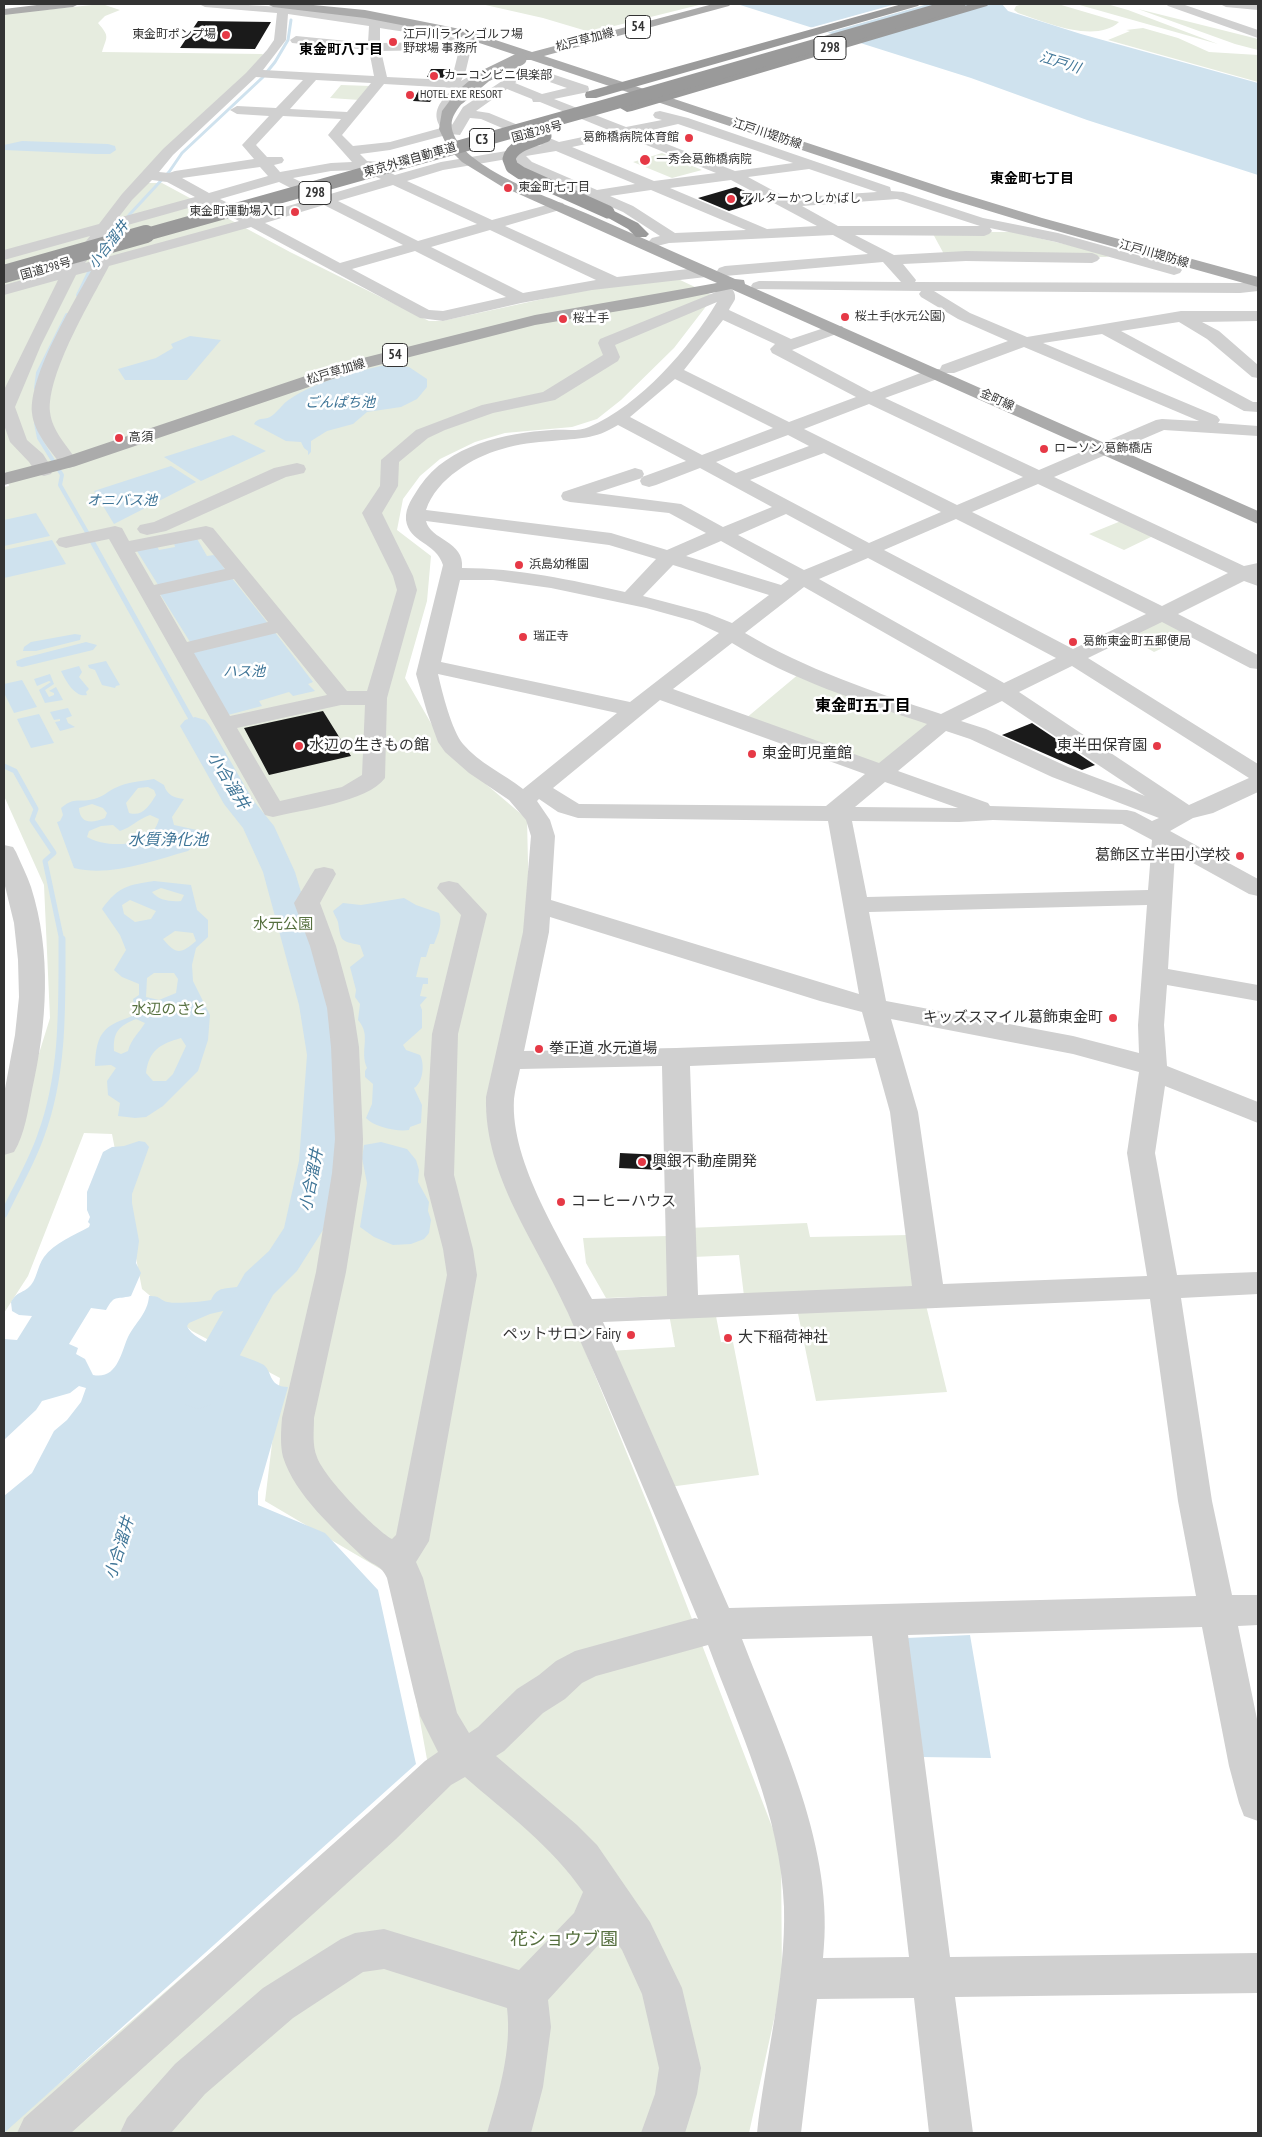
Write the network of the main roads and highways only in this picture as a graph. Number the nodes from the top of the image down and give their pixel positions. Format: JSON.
{"nodes":[{"id":1,"x":73,"y":4,"type":"edge"},
{"id":2,"x":725,"y":4,"type":"edge"},
{"id":3,"x":914,"y":4,"type":"edge"},
{"id":4,"x":943,"y":4,"type":"edge"},
{"id":5,"x":959,"y":4,"type":"edge"},
{"id":6,"x":983,"y":4,"type":"edge"},
{"id":7,"x":4,"y":12,"type":"edge"},
{"id":8,"x":289,"y":29,"type":"edge"},
{"id":9,"x":526,"y":58,"type":"junction"},
{"id":10,"x":622,"y":86,"type":"junction"},
{"id":11,"x":659,"y":99,"type":"junction"},
{"id":12,"x":610,"y":112,"type":"junction"},
{"id":13,"x":472,"y":160,"type":"junction"},
{"id":14,"x":641,"y":234,"type":"junction"},
{"id":15,"x":4,"y":266,"type":"edge"},
{"id":16,"x":4,"y":272,"type":"edge"},
{"id":17,"x":4,"y":280,"type":"edge"},
{"id":18,"x":1258,"y":284,"type":"edge"},
{"id":19,"x":728,"y":286,"type":"junction"},
{"id":20,"x":943,"y":371,"type":"junction"},
{"id":21,"x":1111,"y":446,"type":"junction"},
{"id":22,"x":4,"y":479,"type":"edge"},
{"id":23,"x":1258,"y":507,"type":"edge"},
{"id":24,"x":1258,"y":518,"type":"edge"}],
"edges":[{"from":1,"to":7,"type":"main road"},
{"from":2,"to":9,"type":"main road","name":"松戸草加線","number":"54"},
{"from":3,"to":10,"type":"highway","name":"国道298号","number":"298"},
{"from":4,"to":16,"type":"highway","name":"東京外環自動車道","number":"C3","bridge":true},
{"from":5,"to":16,"type":"highway","name":"東京外環自動車道","number":"C3","bridge":true},
{"from":6,"to":11,"type":"highway","name":"国道298号","number":"298"},
{"from":8,"to":9,"type":"main road","name":"江戸川堤防線"},
{"from":9,"to":10,"type":"main road","name":"江戸川堤防線"},
{"from":9,"to":13,"type":"main road","name":"松戸草加線","number":"54","bridge":true},
{"from":10,"to":11,"type":"main road","name":"江戸川堤防線"},
{"from":10,"to":15,"type":"highway","name":"国道298号","number":"298"},
{"from":11,"to":12,"type":"highway","name":"国道298号","number":"298"},
{"from":11,"to":18,"type":"main road","name":"江戸川堤防線"},
{"from":12,"to":14,"type":"highway","bridge":true},
{"from":12,"to":17,"type":"highway","name":"国道298号","number":"298"},
{"from":13,"to":14,"type":"main road"},
{"from":13,"to":19,"type":"main road"},
{"from":14,"to":19,"type":"main road"},
{"from":19,"to":20,"type":"main road","name":"金町線"},
{"from":19,"to":20,"type":"main road","name":"金町線"},
{"from":19,"to":22,"type":"main road","name":"松戸草加線","number":"54"},
{"from":20,"to":21,"type":"main road","name":"金町線"},
{"from":21,"to":23,"type":"main road","name":"金町線"},
{"from":21,"to":24,"type":"main road","name":"金町線"}]}
